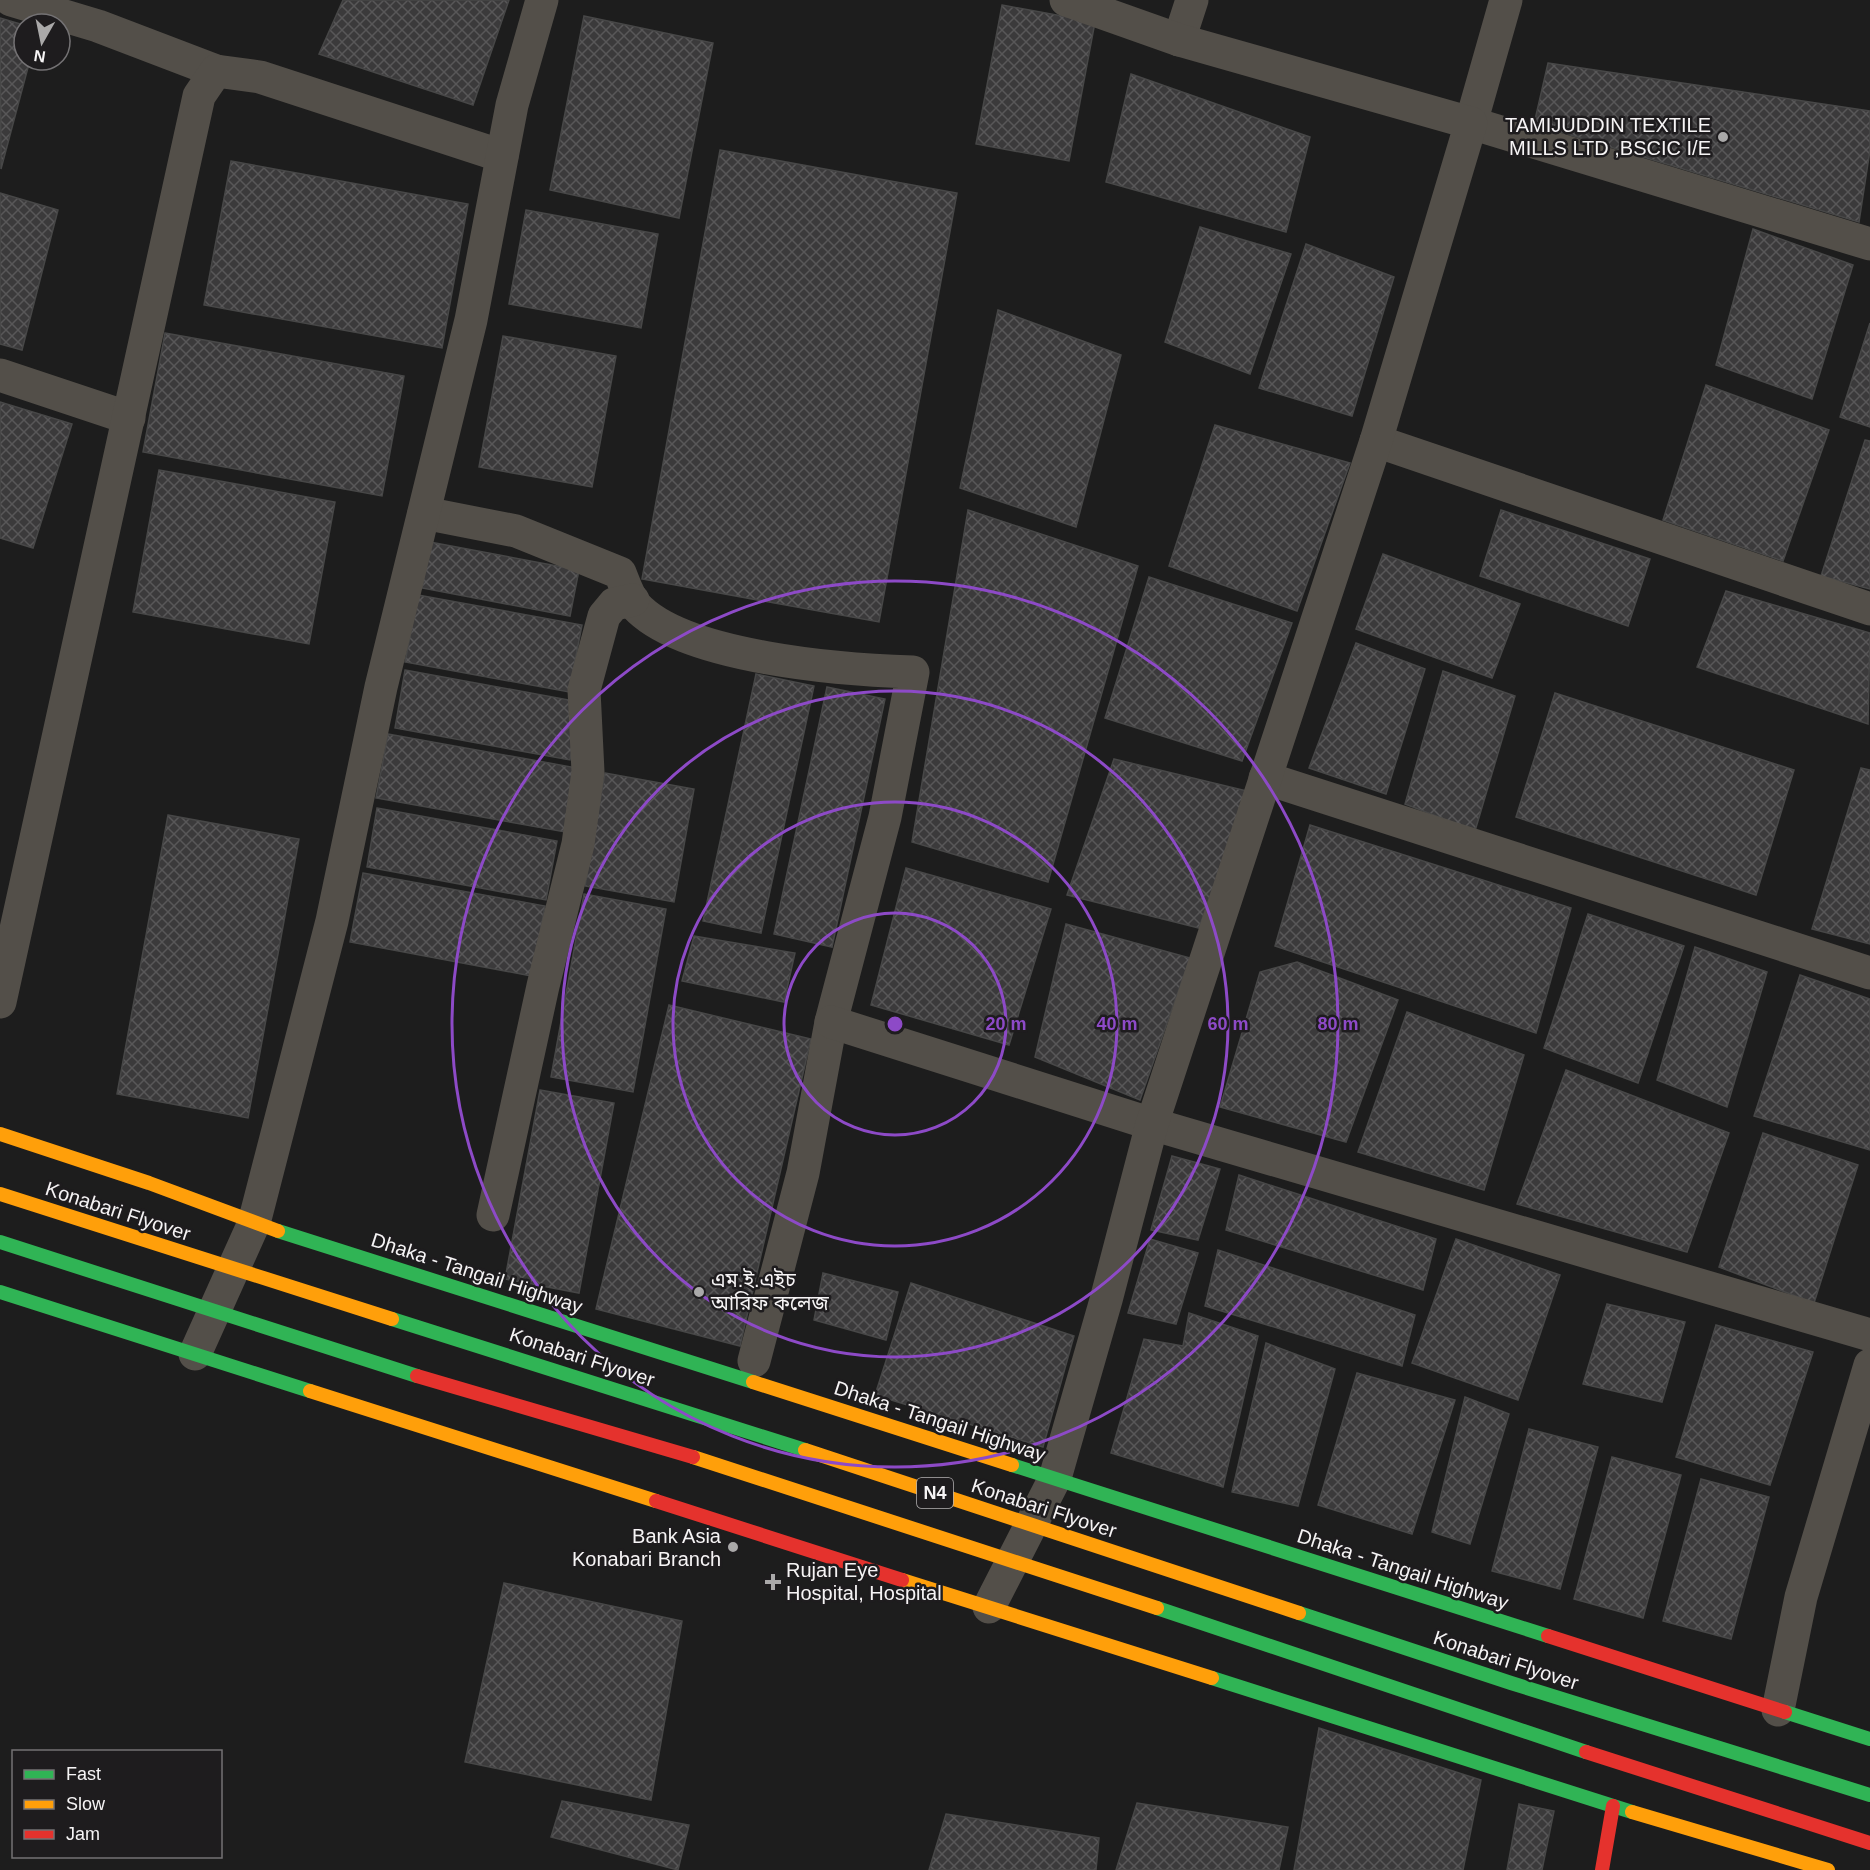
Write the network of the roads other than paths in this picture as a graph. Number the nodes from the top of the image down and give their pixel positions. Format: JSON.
{"nodes":[{"id":1,"x":11,"y":0,"type":"edge"},
{"id":2,"x":542,"y":0,"type":"edge"},
{"id":3,"x":1066,"y":0,"type":"edge"},
{"id":4,"x":1192,"y":0,"type":"edge"},
{"id":5,"x":1506,"y":0,"type":"edge"},
{"id":6,"x":1179,"y":40,"type":"junction"},
{"id":7,"x":216,"y":71,"type":"junction"},
{"id":8,"x":1471,"y":123,"type":"junction"},
{"id":9,"x":502,"y":156,"type":"junction"},
{"id":10,"x":1870,"y":244,"type":"edge"},
{"id":11,"x":0,"y":375,"type":"edge"},
{"id":12,"x":129,"y":418,"type":"junction"},
{"id":13,"x":1376,"y":441,"type":"junction"},
{"id":14,"x":424,"y":513,"type":"junction"},
{"id":15,"x":633,"y":600,"type":"junction"},
{"id":16,"x":1870,"y":609,"type":"edge"},
{"id":17,"x":1265,"y":778,"type":"junction"},
{"id":18,"x":1870,"y":973,"type":"edge"},
{"id":19,"x":0,"y":1002,"type":"edge"},
{"id":20,"x":831,"y":1022,"type":"junction"},
{"id":21,"x":1152,"y":1124,"type":"junction"},
{"id":22,"x":0,"y":1134,"type":"edge"},
{"id":23,"x":0,"y":1194,"type":"edge"},
{"id":24,"x":493,"y":1215,"type":"dead end"},
{"id":25,"x":254,"y":1223,"type":"junction"},
{"id":26,"x":0,"y":1242,"type":"edge"},
{"id":27,"x":0,"y":1293,"type":"edge"},
{"id":28,"x":1870,"y":1335,"type":"edge"},
{"id":29,"x":195,"y":1354,"type":"junction"},
{"id":30,"x":754,"y":1361,"type":"dead end"},
{"id":31,"x":1870,"y":1365,"type":"edge"},
{"id":32,"x":1055,"y":1478,"type":"junction"},
{"id":33,"x":989,"y":1607,"type":"junction"},
{"id":34,"x":1778,"y":1710,"type":"junction"},
{"id":35,"x":1870,"y":1739,"type":"edge"},
{"id":36,"x":1870,"y":1795,"type":"edge"},
{"id":37,"x":1613,"y":1806,"type":"junction"},
{"id":38,"x":1870,"y":1843,"type":"edge"},
{"id":39,"x":1602,"y":1870,"type":"edge"},
{"id":40,"x":1828,"y":1870,"type":"edge"}],
"edges":[{"from":1,"to":7,"type":"street"},
{"from":2,"to":9,"type":"street"},
{"from":3,"to":6,"type":"street"},
{"from":4,"to":6,"type":"street"},
{"from":5,"to":8,"type":"street"},
{"from":6,"to":8,"type":"street"},
{"from":7,"to":9,"type":"street"},
{"from":7,"to":12,"type":"street"},
{"from":8,"to":10,"type":"street"},
{"from":8,"to":13,"type":"street"},
{"from":9,"to":14,"type":"street"},
{"from":11,"to":12,"type":"street"},
{"from":12,"to":19,"type":"street"},
{"from":13,"to":16,"type":"street"},
{"from":13,"to":17,"type":"street"},
{"from":14,"to":15,"type":"street"},
{"from":14,"to":25,"type":"street"},
{"from":15,"to":20,"type":"street"},
{"from":15,"to":24,"type":"street"},
{"from":17,"to":18,"type":"street"},
{"from":17,"to":21,"type":"street"},
{"from":20,"to":21,"type":"street"},
{"from":20,"to":30,"type":"street"},
{"from":21,"to":28,"type":"street"},
{"from":21,"to":32,"type":"street"},
{"from":22,"to":25,"type":"main road","name":"Dhaka - Tangail Highway"},
{"from":23,"to":36,"type":"main road","name":"Konabari Flyover","number":"N4","bridge":true},
{"from":25,"to":29,"type":"street"},
{"from":25,"to":32,"type":"main road","name":"Dhaka - Tangail Highway"},
{"from":26,"to":38,"type":"main road","number":"N4","bridge":true},
{"from":27,"to":29,"type":"main road"},
{"from":29,"to":33,"type":"main road"},
{"from":31,"to":34,"type":"street"},
{"from":32,"to":33,"type":"street"},
{"from":32,"to":34,"type":"main road","name":"Dhaka - Tangail Highway"},
{"from":33,"to":37,"type":"main road"},
{"from":34,"to":35,"type":"main road","name":"Dhaka - Tangail Highway"},
{"from":37,"to":39,"type":"main road"},
{"from":37,"to":40,"type":"main road"}]}
